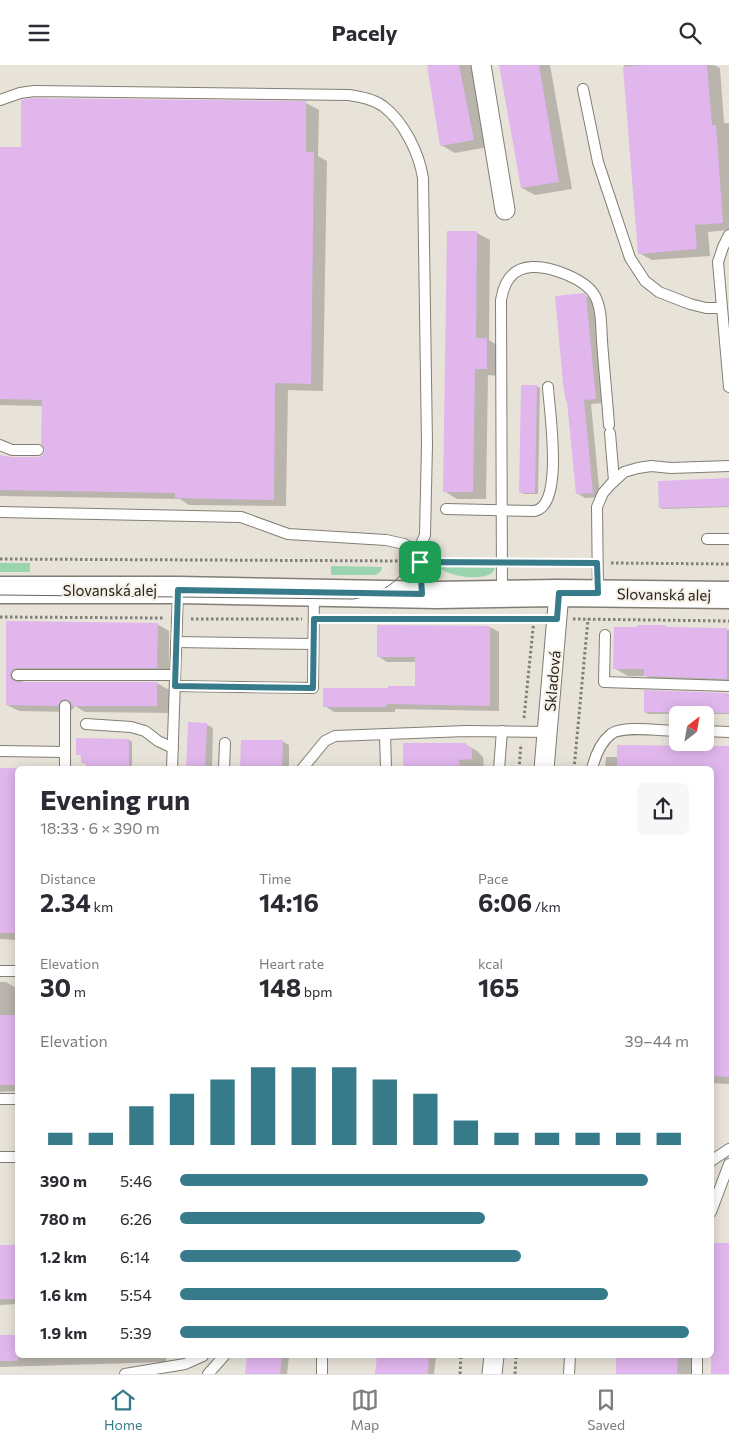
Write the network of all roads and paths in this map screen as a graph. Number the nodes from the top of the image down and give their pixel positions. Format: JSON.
{"nodes":[{"id":1,"x":480,"y":65,"type":"edge"},
{"id":2,"x":583,"y":89,"type":"dead end"},
{"id":3,"x":0,"y":100,"type":"edge"},
{"id":4,"x":505,"y":210,"type":"dead end"},
{"id":5,"x":729,"y":235,"type":"edge"},
{"id":6,"x":721,"y":308,"type":"junction"},
{"id":7,"x":548,"y":387,"type":"dead end"},
{"id":8,"x":729,"y":387,"type":"edge"},
{"id":9,"x":0,"y":445,"type":"edge"},
{"id":10,"x":38,"y":450,"type":"dead end"},
{"id":11,"x":729,"y":466,"type":"edge"},
{"id":12,"x":614,"y":481,"type":"junction"},
{"id":13,"x":446,"y":509,"type":"dead end"},
{"id":14,"x":502,"y":511,"type":"junction"},
{"id":15,"x":0,"y":512,"type":"edge"},
{"id":16,"x":707,"y":539,"type":"dead end"},
{"id":17,"x":729,"y":539,"type":"edge"},
{"id":18,"x":420,"y":557,"type":"junction"},
{"id":19,"x":0,"y":559,"type":"edge"},
{"id":20,"x":502,"y":563,"type":"junction"},
{"id":21,"x":597,"y":563,"type":"junction"},
{"id":22,"x":729,"y":564,"type":"edge"},
{"id":23,"x":0,"y":589,"type":"edge"},
{"id":24,"x":178,"y":590,"type":"junction"},
{"id":25,"x":314,"y":593,"type":"junction"},
{"id":26,"x":559,"y":593,"type":"junction"},
{"id":27,"x":598,"y":593,"type":"junction"},
{"id":28,"x":422,"y":594,"type":"junction"},
{"id":29,"x":502,"y":594,"type":"junction"},
{"id":30,"x":729,"y":595,"type":"edge"},
{"id":31,"x":0,"y":617,"type":"edge"},
{"id":32,"x":177,"y":619,"type":"junction"},
{"id":33,"x":314,"y":619,"type":"junction"},
{"id":34,"x":534,"y":619,"type":"junction"},
{"id":35,"x":557,"y":619,"type":"junction"},
{"id":36,"x":588,"y":619,"type":"junction"},
{"id":37,"x":729,"y":621,"type":"edge"},
{"id":38,"x":605,"y":635,"type":"dead end"},
{"id":39,"x":176,"y":642,"type":"junction"},
{"id":40,"x":313,"y":644,"type":"junction"},
{"id":41,"x":17,"y":675,"type":"dead end"},
{"id":42,"x":175,"y":680,"type":"junction"},
{"id":43,"x":729,"y":686,"type":"edge"},
{"id":44,"x":65,"y":706,"type":"dead end"},
{"id":45,"x":86,"y":724,"type":"dead end"},
{"id":46,"x":502,"y":731,"type":"junction"},
{"id":47,"x":522,"y":731,"type":"junction"},
{"id":48,"x":669,"y":731,"type":"edge"},
{"id":49,"x":714,"y":731,"type":"edge"},
{"id":50,"x":547,"y":732,"type":"junction"},
{"id":51,"x":729,"y":732,"type":"edge"},
{"id":52,"x":386,"y":734,"type":"junction"},
{"id":53,"x":225,"y":743,"type":"dead end"},
{"id":54,"x":173,"y":748,"type":"junction"},
{"id":55,"x":0,"y":751,"type":"edge"},
{"id":56,"x":65,"y":752,"type":"junction"},
{"id":57,"x":65,"y":766,"type":"edge"},
{"id":58,"x":172,"y":766,"type":"edge"},
{"id":59,"x":224,"y":766,"type":"edge"},
{"id":60,"x":304,"y":766,"type":"edge"},
{"id":61,"x":386,"y":766,"type":"edge"},
{"id":62,"x":500,"y":766,"type":"edge"},
{"id":63,"x":519,"y":766,"type":"edge"},
{"id":64,"x":544,"y":766,"type":"edge"},
{"id":65,"x":574,"y":766,"type":"edge"},
{"id":66,"x":593,"y":766,"type":"edge"},
{"id":67,"x":0,"y":971,"type":"edge"},
{"id":68,"x":15,"y":971,"type":"edge"},
{"id":69,"x":0,"y":1099,"type":"edge"},
{"id":70,"x":15,"y":1099,"type":"edge"},
{"id":71,"x":729,"y":1149,"type":"edge"},
{"id":72,"x":0,"y":1157,"type":"edge"},
{"id":73,"x":15,"y":1157,"type":"edge"},
{"id":74,"x":714,"y":1159,"type":"edge"},
{"id":75,"x":729,"y":1164,"type":"edge"},
{"id":76,"x":714,"y":1204,"type":"edge"},
{"id":77,"x":198,"y":1358,"type":"edge"},
{"id":78,"x":222,"y":1358,"type":"edge"},
{"id":79,"x":322,"y":1358,"type":"edge"},
{"id":80,"x":461,"y":1358,"type":"edge"},
{"id":81,"x":494,"y":1358,"type":"edge"},
{"id":82,"x":516,"y":1358,"type":"edge"},
{"id":83,"x":570,"y":1358,"type":"edge"},
{"id":84,"x":697,"y":1358,"type":"edge"},
{"id":85,"x":125,"y":1374,"type":"edge"},
{"id":86,"x":208,"y":1374,"type":"edge"},
{"id":87,"x":322,"y":1374,"type":"edge"},
{"id":88,"x":460,"y":1374,"type":"edge"},
{"id":89,"x":492,"y":1374,"type":"edge"},
{"id":90,"x":515,"y":1374,"type":"edge"},
{"id":91,"x":569,"y":1374,"type":"edge"},
{"id":92,"x":697,"y":1374,"type":"edge"}],
"edges":[{"from":1,"to":4,"type":"street"},
{"from":2,"to":6,"type":"lane"},
{"from":3,"to":18,"type":"lane"},
{"from":5,"to":6,"type":"lane"},
{"from":6,"to":8,"type":"lane"},
{"from":7,"to":14,"type":"lane"},
{"from":9,"to":10,"type":"lane"},
{"from":11,"to":12,"type":"lane"},
{"from":12,"to":14,"type":"lane"},
{"from":12,"to":21,"type":"lane"},
{"from":13,"to":14,"type":"lane"},
{"from":14,"to":20,"type":"lane"},
{"from":15,"to":18,"type":"lane"},
{"from":16,"to":17,"type":"lane"},
{"from":18,"to":19,"type":"path"},
{"from":18,"to":20,"type":"path"},
{"from":18,"to":28,"type":"lane"},
{"from":20,"to":21,"type":"path"},
{"from":20,"to":29,"type":"lane"},
{"from":21,"to":22,"type":"path"},
{"from":21,"to":27,"type":"lane"},
{"from":23,"to":24,"type":"main road","name":"Slovanská alej"},
{"from":24,"to":25,"type":"main road","name":"Slovanská alej"},
{"from":24,"to":32,"type":"lane"},
{"from":25,"to":28,"type":"main road","name":"Slovanská alej"},
{"from":25,"to":33,"type":"lane"},
{"from":26,"to":27,"type":"main road","name":"Slovanská alej"},
{"from":26,"to":29,"type":"main road","name":"Slovanská alej"},
{"from":26,"to":35,"type":"street","name":"Skladová"},
{"from":27,"to":30,"type":"main road","name":"Slovanská alej"},
{"from":28,"to":29,"type":"main road","name":"Slovanská alej"},
{"from":31,"to":32,"type":"path"},
{"from":32,"to":33,"type":"path"},
{"from":32,"to":39,"type":"lane"},
{"from":33,"to":34,"type":"path"},
{"from":33,"to":40,"type":"lane"},
{"from":34,"to":35,"type":"path"},
{"from":34,"to":47,"type":"path"},
{"from":35,"to":36,"type":"path"},
{"from":35,"to":50,"type":"street","name":"Skladová"},
{"from":36,"to":37,"type":"path"},
{"from":36,"to":65,"type":"path"},
{"from":38,"to":43,"type":"lane"},
{"from":39,"to":40,"type":"lane"},
{"from":39,"to":42,"type":"lane"},
{"from":40,"to":42,"type":"lane"},
{"from":41,"to":42,"type":"lane"},
{"from":42,"to":54,"type":"lane"},
{"from":44,"to":56,"type":"lane"},
{"from":45,"to":54,"type":"lane"},
{"from":46,"to":47,"type":"lane"},
{"from":46,"to":52,"type":"lane"},
{"from":46,"to":62,"type":"lane"},
{"from":47,"to":50,"type":"lane"},
{"from":47,"to":63,"type":"path"},
{"from":48,"to":66,"type":"lane"},
{"from":49,"to":51,"type":"lane"},
{"from":50,"to":64,"type":"street","name":"Skladová"},
{"from":52,"to":60,"type":"lane"},
{"from":52,"to":61,"type":"lane"},
{"from":53,"to":59,"type":"lane"},
{"from":54,"to":58,"type":"lane"},
{"from":55,"to":56,"type":"lane"},
{"from":56,"to":57,"type":"lane"},
{"from":67,"to":68,"type":"lane"},
{"from":69,"to":70,"type":"lane"},
{"from":71,"to":74,"type":"lane"},
{"from":72,"to":73,"type":"lane"},
{"from":75,"to":76,"type":"lane"},
{"from":77,"to":85,"type":"lane"},
{"from":78,"to":86,"type":"lane"},
{"from":79,"to":87,"type":"lane"},
{"from":80,"to":88,"type":"path"},
{"from":81,"to":89,"type":"street"},
{"from":82,"to":90,"type":"path"},
{"from":83,"to":91,"type":"lane"},
{"from":84,"to":92,"type":"lane"}]}
